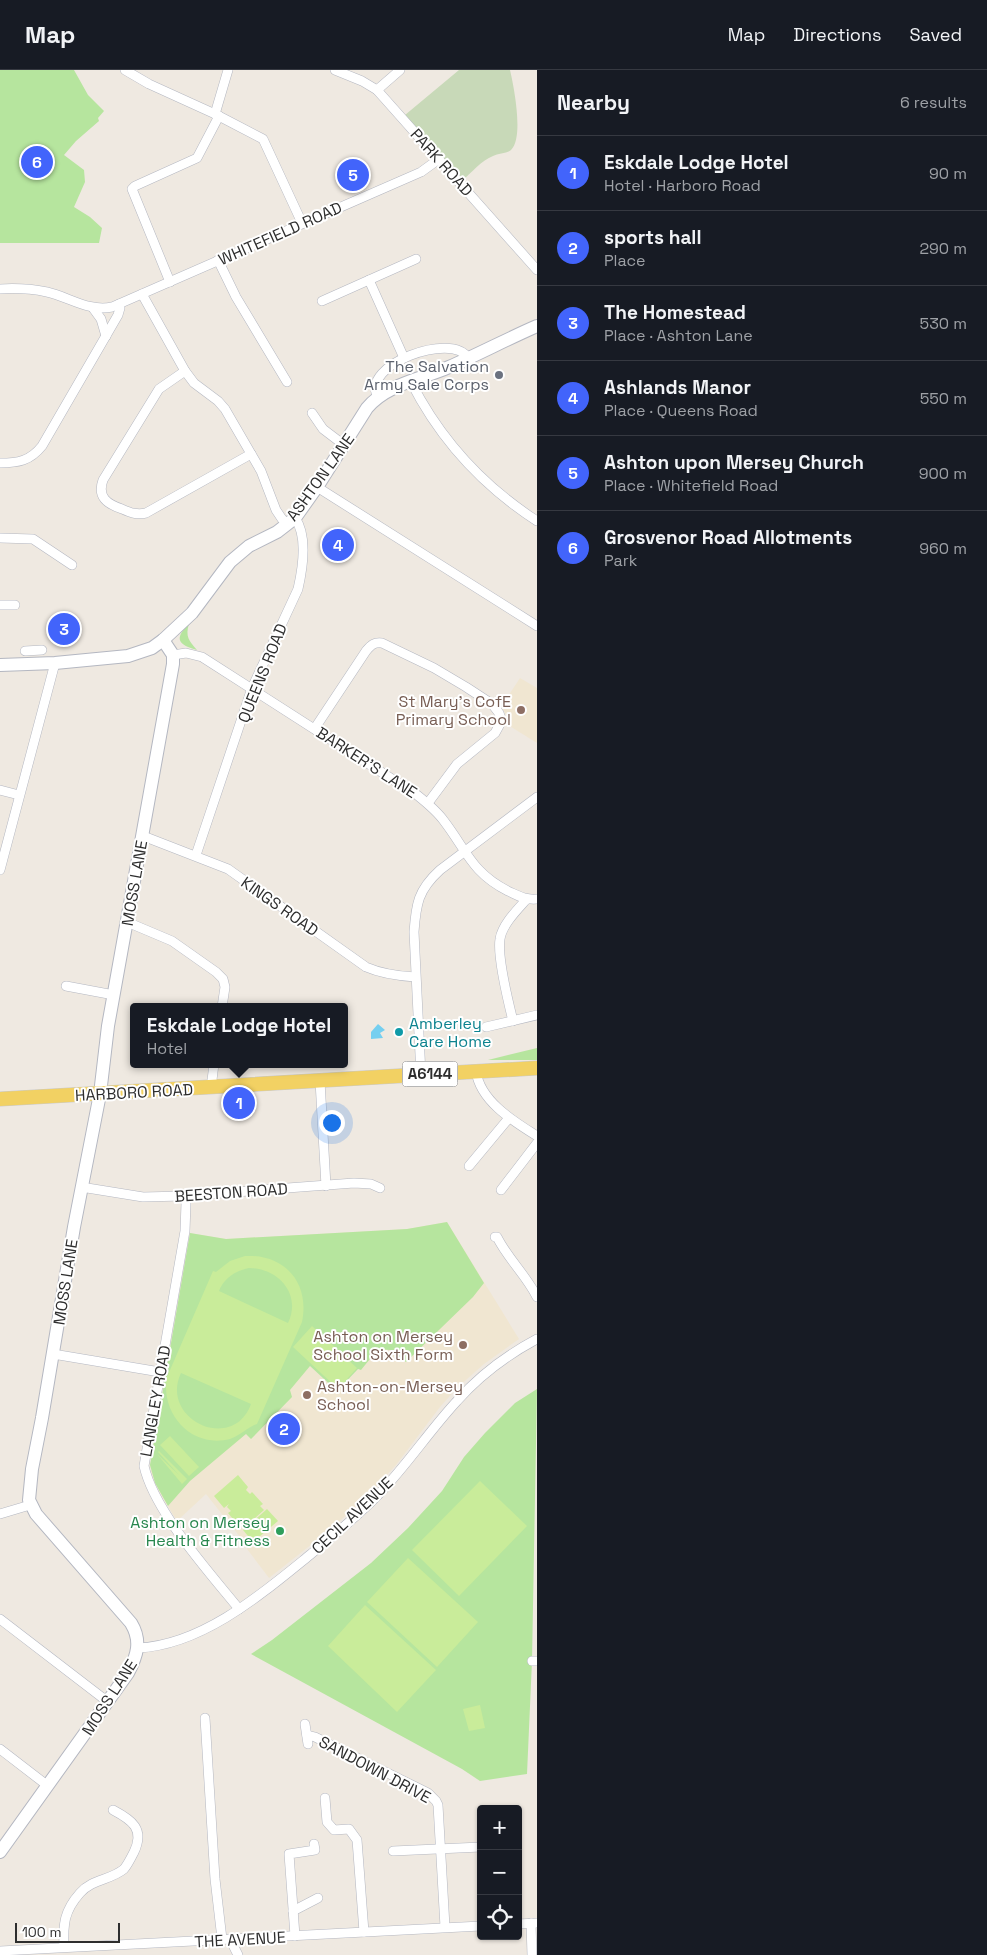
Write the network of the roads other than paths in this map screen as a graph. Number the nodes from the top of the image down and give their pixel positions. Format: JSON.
{"nodes":[{"id":1,"x":125,"y":70,"type":"edge"},
{"id":2,"x":228,"y":70,"type":"edge"},
{"id":3,"x":335,"y":70,"type":"edge"},
{"id":4,"x":400,"y":70,"type":"edge"},
{"id":5,"x":376,"y":90,"type":"junction"},
{"id":6,"x":217,"y":115,"type":"junction"},
{"id":7,"x":439,"y":159,"type":"junction"},
{"id":8,"x":302,"y":224,"type":"junction"},
{"id":9,"x":416,"y":259,"type":"dead end"},
{"id":10,"x":218,"y":260,"type":"junction"},
{"id":11,"x":537,"y":270,"type":"edge"},
{"id":12,"x":369,"y":280,"type":"junction"},
{"id":13,"x":170,"y":282,"type":"junction"},
{"id":14,"x":0,"y":289,"type":"edge"},
{"id":15,"x":142,"y":294,"type":"junction"},
{"id":16,"x":322,"y":301,"type":"dead end"},
{"id":17,"x":119,"y":304,"type":"junction"},
{"id":18,"x":93,"y":308,"type":"junction"},
{"id":19,"x":537,"y":326,"type":"edge"},
{"id":20,"x":106,"y":336,"type":"junction"},
{"id":21,"x":404,"y":358,"type":"junction"},
{"id":22,"x":468,"y":358,"type":"junction"},
{"id":23,"x":186,"y":371,"type":"junction"},
{"id":24,"x":287,"y":382,"type":"dead end"},
{"id":25,"x":410,"y":382,"type":"junction"},
{"id":26,"x":378,"y":397,"type":"junction"},
{"id":27,"x":312,"y":413,"type":"dead end"},
{"id":28,"x":344,"y":445,"type":"junction"},
{"id":29,"x":251,"y":454,"type":"junction"},
{"id":30,"x":0,"y":463,"type":"edge"},
{"id":31,"x":317,"y":487,"type":"junction"},
{"id":32,"x":291,"y":521,"type":"junction"},
{"id":33,"x":537,"y":521,"type":"edge"},
{"id":34,"x":0,"y":538,"type":"edge"},
{"id":35,"x":72,"y":565,"type":"dead end"},
{"id":36,"x":15,"y":604,"type":"dead end"},
{"id":37,"x":0,"y":605,"type":"edge"},
{"id":38,"x":537,"y":626,"type":"edge"},
{"id":39,"x":163,"y":640,"type":"junction"},
{"id":40,"x":33,"y":650,"type":"dead end"},
{"id":41,"x":173,"y":655,"type":"junction"},
{"id":42,"x":56,"y":663,"type":"junction"},
{"id":43,"x":34,"y":664,"type":"junction"},
{"id":44,"x":0,"y":665,"type":"edge"},
{"id":45,"x":252,"y":688,"type":"junction"},
{"id":46,"x":315,"y":728,"type":"junction"},
{"id":47,"x":0,"y":790,"type":"edge"},
{"id":48,"x":19,"y":795,"type":"junction"},
{"id":49,"x":537,"y":797,"type":"edge"},
{"id":50,"x":428,"y":803,"type":"junction"},
{"id":51,"x":143,"y":836,"type":"junction"},
{"id":52,"x":464,"y":853,"type":"junction"},
{"id":53,"x":196,"y":855,"type":"junction"},
{"id":54,"x":0,"y":870,"type":"edge"},
{"id":55,"x":537,"y":899,"type":"edge"},
{"id":56,"x":526,"y":900,"type":"junction"},
{"id":57,"x":127,"y":922,"type":"junction"},
{"id":58,"x":415,"y":977,"type":"junction"},
{"id":59,"x":66,"y":986,"type":"dead end"},
{"id":60,"x":114,"y":995,"type":"junction"},
{"id":61,"x":223,"y":1003,"type":"edge"},
{"id":62,"x":537,"y":1015,"type":"edge"},
{"id":63,"x":512,"y":1021,"type":"junction"},
{"id":64,"x":486,"y":1027,"type":"dead end"},
{"id":65,"x":214,"y":1068,"type":"edge"},
{"id":66,"x":537,"y":1068,"type":"edge"},
{"id":67,"x":476,"y":1071,"type":"junction"},
{"id":68,"x":421,"y":1075,"type":"junction"},
{"id":69,"x":320,"y":1081,"type":"junction"},
{"id":70,"x":211,"y":1088,"type":"junction"},
{"id":71,"x":100,"y":1094,"type":"junction"},
{"id":72,"x":0,"y":1099,"type":"edge"},
{"id":73,"x":509,"y":1118,"type":"junction"},
{"id":74,"x":537,"y":1136,"type":"edge"},
{"id":75,"x":537,"y":1143,"type":"edge"},
{"id":76,"x":469,"y":1166,"type":"dead end"},
{"id":77,"x":326,"y":1186,"type":"junction"},
{"id":78,"x":81,"y":1187,"type":"junction"},
{"id":79,"x":380,"y":1188,"type":"dead end"},
{"id":80,"x":501,"y":1190,"type":"dead end"},
{"id":81,"x":183,"y":1196,"type":"junction"},
{"id":82,"x":499,"y":1237,"type":"dead end"},
{"id":83,"x":537,"y":1297,"type":"edge"},
{"id":84,"x":537,"y":1339,"type":"edge"},
{"id":85,"x":53,"y":1354,"type":"junction"},
{"id":86,"x":160,"y":1372,"type":"junction"},
{"id":87,"x":30,"y":1505,"type":"junction"},
{"id":88,"x":0,"y":1514,"type":"edge"},
{"id":89,"x":239,"y":1609,"type":"junction"},
{"id":90,"x":0,"y":1619,"type":"edge"},
{"id":91,"x":138,"y":1648,"type":"junction"},
{"id":92,"x":108,"y":1702,"type":"junction"},
{"id":93,"x":206,"y":1718,"type":"dead end"},
{"id":94,"x":305,"y":1724,"type":"dead end"},
{"id":95,"x":0,"y":1748,"type":"edge"},
{"id":96,"x":48,"y":1786,"type":"junction"},
{"id":97,"x":325,"y":1798,"type":"dead end"},
{"id":98,"x":113,"y":1810,"type":"dead end"},
{"id":99,"x":314,"y":1844,"type":"dead end"},
{"id":100,"x":477,"y":1847,"type":"edge"},
{"id":101,"x":441,"y":1849,"type":"junction"},
{"id":102,"x":393,"y":1851,"type":"dead end"},
{"id":103,"x":0,"y":1852,"type":"edge"},
{"id":104,"x":318,"y":1898,"type":"dead end"},
{"id":105,"x":293,"y":1911,"type":"junction"},
{"id":106,"x":534,"y":1923,"type":"edge"},
{"id":107,"x":477,"y":1926,"type":"edge"},
{"id":108,"x":445,"y":1927,"type":"junction"},
{"id":109,"x":364,"y":1932,"type":"junction"},
{"id":110,"x":295,"y":1936,"type":"junction"},
{"id":111,"x":226,"y":1939,"type":"junction"},
{"id":112,"x":64,"y":1947,"type":"junction"},
{"id":113,"x":0,"y":1951,"type":"edge"},
{"id":114,"x":47,"y":1952,"type":"edge"},
{"id":115,"x":238,"y":1955,"type":"edge"},
{"id":116,"x":532,"y":1955,"type":"edge"}],
"edges":[{"from":1,"to":6,"type":"street"},
{"from":2,"to":6,"type":"street"},
{"from":3,"to":5,"type":"street","name":"PARK ROAD"},
{"from":4,"to":5,"type":"street"},
{"from":5,"to":7,"type":"street","name":"PARK ROAD"},
{"from":6,"to":8,"type":"street"},
{"from":6,"to":13,"type":"street"},
{"from":7,"to":8,"type":"street","name":"WHITEFIELD ROAD"},
{"from":7,"to":11,"type":"street","name":"PARK ROAD"},
{"from":8,"to":10,"type":"street","name":"WHITEFIELD ROAD"},
{"from":9,"to":12,"type":"street"},
{"from":10,"to":13,"type":"street","name":"WHITEFIELD ROAD"},
{"from":10,"to":24,"type":"street"},
{"from":12,"to":16,"type":"street"},
{"from":12,"to":21,"type":"street"},
{"from":13,"to":15,"type":"street","name":"WHITEFIELD ROAD"},
{"from":14,"to":18,"type":"street"},
{"from":15,"to":17,"type":"street","name":"WHITEFIELD ROAD"},
{"from":15,"to":23,"type":"street","name":"QUEENS ROAD"},
{"from":17,"to":18,"type":"street","name":"WHITEFIELD ROAD"},
{"from":17,"to":20,"type":"street"},
{"from":18,"to":20,"type":"street"},
{"from":19,"to":22,"type":"street","name":"ASHTON LANE"},
{"from":20,"to":30,"type":"street"},
{"from":21,"to":22,"type":"street"},
{"from":21,"to":26,"type":"street"},
{"from":22,"to":25,"type":"street","name":"ASHTON LANE"},
{"from":23,"to":29,"type":"street","name":"QUEENS ROAD"},
{"from":23,"to":29,"type":"street"},
{"from":25,"to":26,"type":"street","name":"ASHTON LANE"},
{"from":25,"to":33,"type":"street"},
{"from":26,"to":28,"type":"street","name":"ASHTON LANE"},
{"from":27,"to":28,"type":"street"},
{"from":28,"to":31,"type":"street","name":"ASHTON LANE"},
{"from":29,"to":32,"type":"street","name":"QUEENS ROAD"},
{"from":31,"to":32,"type":"street","name":"ASHTON LANE"},
{"from":31,"to":38,"type":"street"},
{"from":32,"to":39,"type":"street","name":"ASHTON LANE"},
{"from":32,"to":45,"type":"street","name":"QUEENS ROAD"},
{"from":34,"to":35,"type":"street"},
{"from":36,"to":37,"type":"street"},
{"from":39,"to":41,"type":"street"},
{"from":39,"to":42,"type":"street","name":"ASHTON LANE"},
{"from":40,"to":43,"type":"street"},
{"from":41,"to":45,"type":"street","name":"BARKER'S LANE"},
{"from":41,"to":51,"type":"street","name":"MOSS LANE"},
{"from":42,"to":43,"type":"street","name":"ASHTON LANE"},
{"from":42,"to":48,"type":"street"},
{"from":43,"to":44,"type":"street","name":"ASHTON LANE"},
{"from":45,"to":46,"type":"street","name":"BARKER'S LANE"},
{"from":45,"to":53,"type":"street","name":"QUEENS ROAD"},
{"from":46,"to":50,"type":"street","name":"BARKER'S LANE"},
{"from":46,"to":50,"type":"street"},
{"from":47,"to":48,"type":"street"},
{"from":48,"to":54,"type":"street"},
{"from":49,"to":52,"type":"street"},
{"from":50,"to":52,"type":"street","name":"BARKER'S LANE"},
{"from":51,"to":53,"type":"street","name":"KINGS ROAD"},
{"from":51,"to":57,"type":"street","name":"MOSS LANE"},
{"from":52,"to":56,"type":"street","name":"BARKER'S LANE"},
{"from":52,"to":58,"type":"street"},
{"from":53,"to":58,"type":"street","name":"KINGS ROAD"},
{"from":55,"to":56,"type":"street"},
{"from":56,"to":63,"type":"street"},
{"from":57,"to":60,"type":"street","name":"MOSS LANE"},
{"from":57,"to":61,"type":"street"},
{"from":58,"to":68,"type":"street"},
{"from":59,"to":60,"type":"street"},
{"from":60,"to":71,"type":"street","name":"MOSS LANE"},
{"from":62,"to":63,"type":"street"},
{"from":63,"to":64,"type":"street"},
{"from":65,"to":70,"type":"street"},
{"from":66,"to":67,"type":"main road","number":"A6144"},
{"from":67,"to":68,"type":"main road","name":"HARBORO ROAD","number":"A6144"},
{"from":67,"to":73,"type":"street"},
{"from":68,"to":69,"type":"main road","name":"HARBORO ROAD","number":"A6144"},
{"from":69,"to":70,"type":"main road","name":"HARBORO ROAD","number":"A6144"},
{"from":69,"to":77,"type":"street"},
{"from":70,"to":71,"type":"main road","name":"HARBORO ROAD","number":"A6144"},
{"from":71,"to":72,"type":"main road","name":"HARBORO ROAD","number":"A6144"},
{"from":71,"to":78,"type":"street","name":"MOSS LANE"},
{"from":73,"to":74,"type":"street"},
{"from":73,"to":76,"type":"street"},
{"from":75,"to":80,"type":"street"},
{"from":77,"to":79,"type":"street","name":"BEESTON ROAD"},
{"from":77,"to":81,"type":"street","name":"BEESTON ROAD"},
{"from":78,"to":81,"type":"street","name":"BEESTON ROAD"},
{"from":78,"to":85,"type":"street","name":"MOSS LANE"},
{"from":81,"to":86,"type":"street","name":"LANGLEY ROAD"},
{"from":82,"to":83,"type":"street"},
{"from":84,"to":89,"type":"street","name":"CECIL AVENUE"},
{"from":85,"to":86,"type":"street"},
{"from":85,"to":87,"type":"street","name":"MOSS LANE"},
{"from":86,"to":89,"type":"street","name":"LANGLEY ROAD"},
{"from":87,"to":88,"type":"street"},
{"from":87,"to":91,"type":"street","name":"MOSS LANE"},
{"from":89,"to":91,"type":"street","name":"CECIL AVENUE"},
{"from":90,"to":92,"type":"street"},
{"from":91,"to":92,"type":"street","name":"MOSS LANE"},
{"from":92,"to":96,"type":"street","name":"MOSS LANE"},
{"from":93,"to":111,"type":"street"},
{"from":94,"to":101,"type":"street","name":"SANDOWN DRIVE"},
{"from":95,"to":96,"type":"street"},
{"from":96,"to":103,"type":"street","name":"MOSS LANE"},
{"from":97,"to":109,"type":"street"},
{"from":98,"to":112,"type":"street"},
{"from":99,"to":105,"type":"street"},
{"from":100,"to":101,"type":"street"},
{"from":101,"to":102,"type":"street"},
{"from":101,"to":108,"type":"street","name":"SANDOWN DRIVE"},
{"from":104,"to":105,"type":"street"},
{"from":105,"to":110,"type":"street"},
{"from":106,"to":116,"type":"street"},
{"from":107,"to":108,"type":"street","name":"THE AVENUE"},
{"from":108,"to":109,"type":"street","name":"THE AVENUE"},
{"from":109,"to":110,"type":"street","name":"THE AVENUE"},
{"from":110,"to":111,"type":"street","name":"THE AVENUE"},
{"from":111,"to":112,"type":"street","name":"THE AVENUE"},
{"from":111,"to":115,"type":"street"},
{"from":112,"to":114,"type":"street","name":"THE AVENUE"},
{"from":113,"to":114,"type":"street","name":"THE AVENUE"}]}
